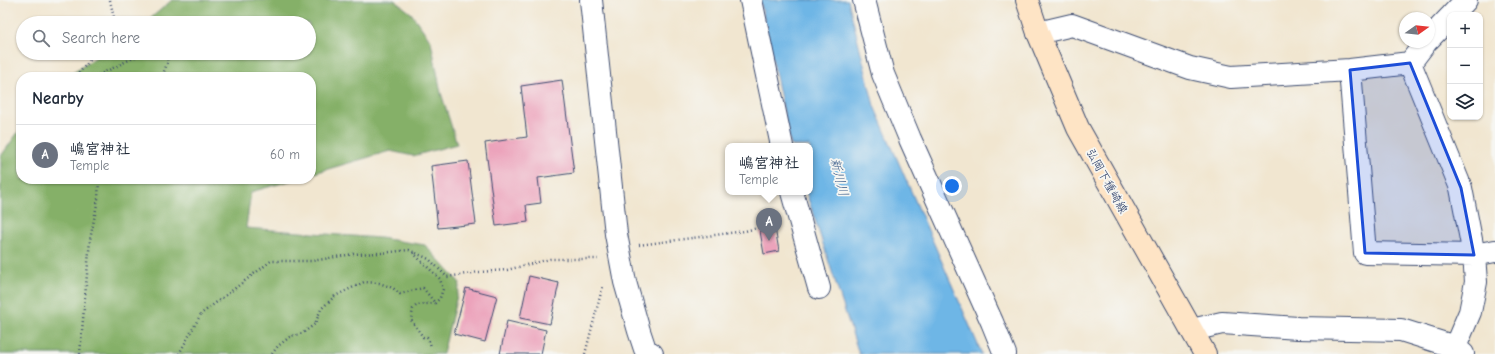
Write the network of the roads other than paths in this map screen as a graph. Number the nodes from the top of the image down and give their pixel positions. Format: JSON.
{"nodes":[{"id":1,"x":591,"y":0,"type":"edge"},
{"id":2,"x":751,"y":0,"type":"edge"},
{"id":3,"x":864,"y":0,"type":"edge"},
{"id":4,"x":1027,"y":0,"type":"edge"},
{"id":5,"x":1466,"y":0,"type":"edge"},
{"id":6,"x":1455,"y":12,"type":"edge"},
{"id":7,"x":1447,"y":20,"type":"edge"},
{"id":8,"x":1038,"y":33,"type":"junction"},
{"id":9,"x":1435,"y":33,"type":"edge"},
{"id":10,"x":1421,"y":48,"type":"edge"},
{"id":11,"x":1410,"y":63,"type":"junction"},
{"id":12,"x":1350,"y":70,"type":"junction"},
{"id":13,"x":781,"y":143,"type":"edge"},
{"id":14,"x":793,"y":195,"type":"edge"},
{"id":15,"x":1495,"y":251,"type":"edge"},
{"id":16,"x":1474,"y":254,"type":"junction"},
{"id":17,"x":820,"y":288,"type":"dead end"},
{"id":18,"x":1192,"y":330,"type":"junction"},
{"id":19,"x":1459,"y":351,"type":"edge"},
{"id":20,"x":647,"y":352,"type":"edge"},
{"id":21,"x":1005,"y":354,"type":"edge"},
{"id":22,"x":1205,"y":354,"type":"edge"}],
"edges":[{"from":1,"to":20,"type":"street"},
{"from":2,"to":13,"type":"street"},
{"from":3,"to":21,"type":"street"},
{"from":4,"to":8,"type":"main road","name":"弘岡下種崎線"},
{"from":5,"to":6,"type":"street"},
{"from":7,"to":9,"type":"street"},
{"from":8,"to":12,"type":"street"},
{"from":8,"to":18,"type":"main road","name":"弘岡下種崎線"},
{"from":10,"to":11,"type":"street"},
{"from":11,"to":12,"type":"street"},
{"from":11,"to":16,"type":"street"},
{"from":12,"to":16,"type":"street"},
{"from":14,"to":17,"type":"street"},
{"from":15,"to":16,"type":"street"},
{"from":16,"to":19,"type":"street"},
{"from":18,"to":19,"type":"street"},
{"from":18,"to":22,"type":"main road","name":"弘岡下種崎線"}]}
